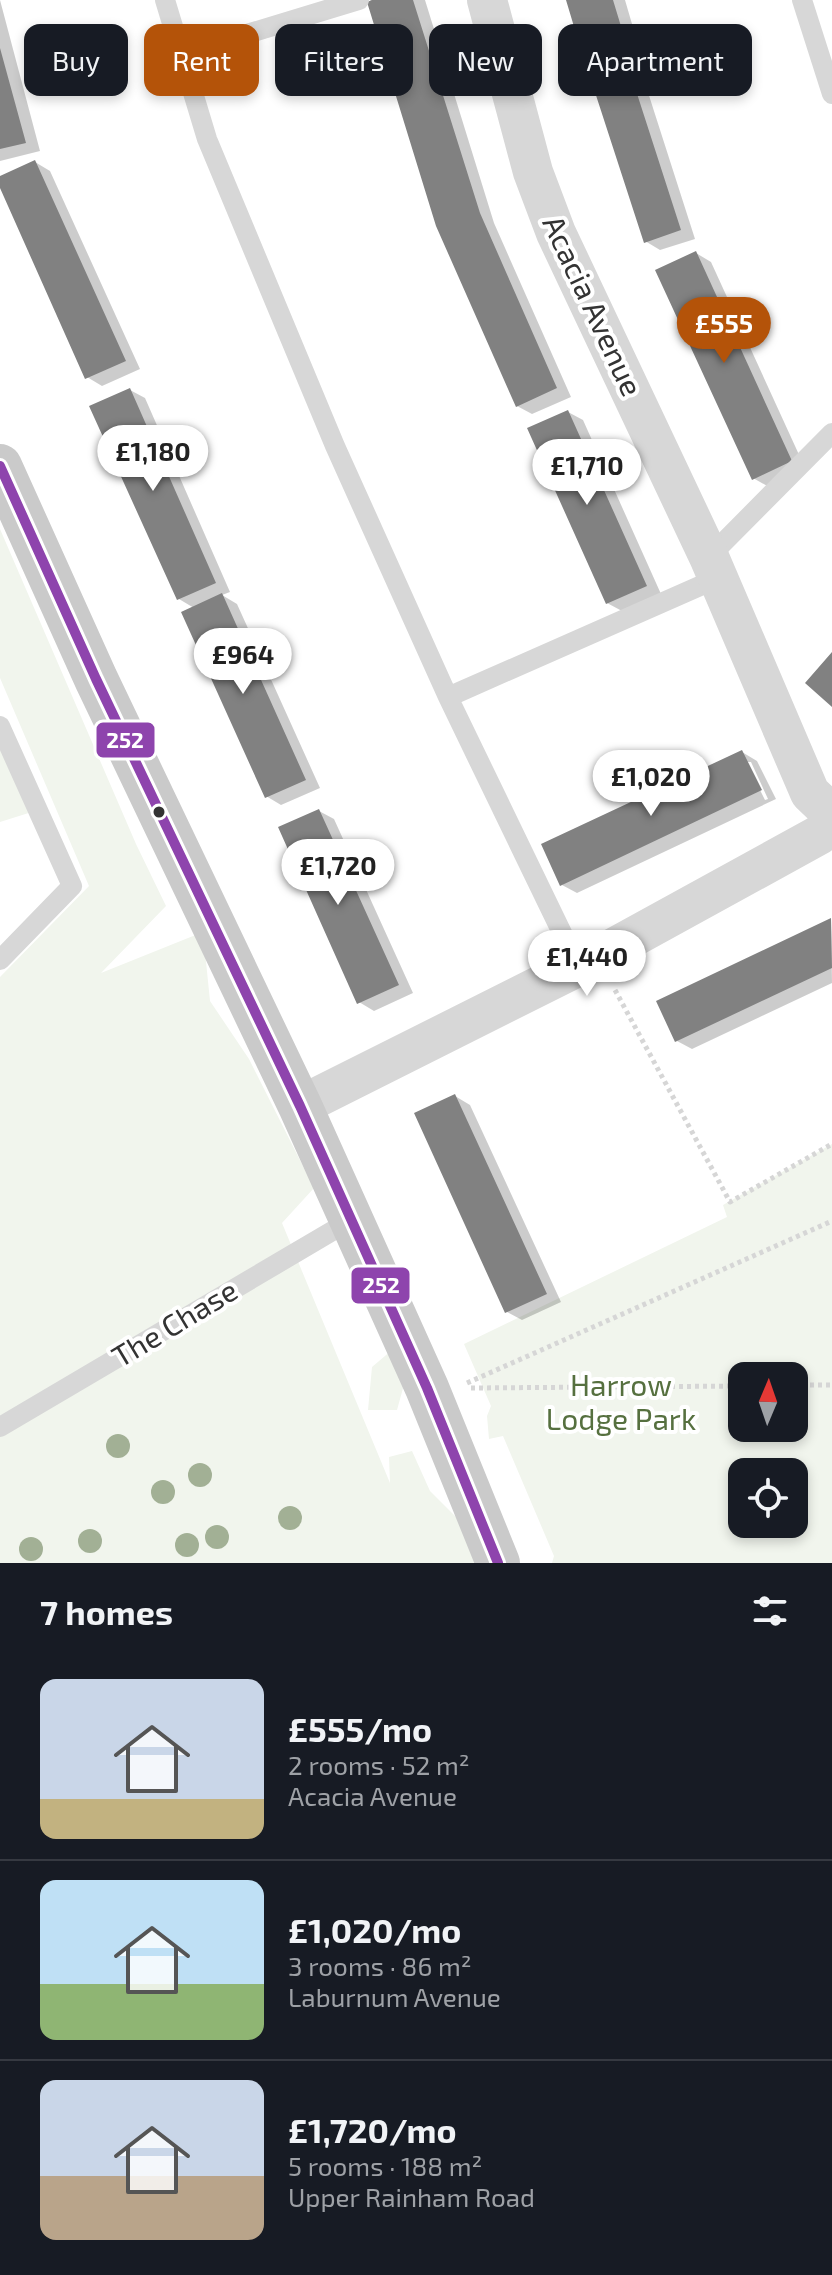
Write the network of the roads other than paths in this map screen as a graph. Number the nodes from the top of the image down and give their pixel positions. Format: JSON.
{"nodes":[{"id":1,"x":165,"y":0,"type":"edge"},
{"id":2,"x":359,"y":0,"type":"edge"},
{"id":3,"x":487,"y":0,"type":"edge"},
{"id":4,"x":802,"y":0,"type":"edge"},
{"id":5,"x":172,"y":24,"type":"edge"},
{"id":6,"x":259,"y":30,"type":"edge"},
{"id":7,"x":832,"y":94,"type":"edge"},
{"id":8,"x":194,"y":96,"type":"edge"},
{"id":9,"x":832,"y":433,"type":"edge"},
{"id":10,"x":0,"y":466,"type":"edge"},
{"id":11,"x":713,"y":567,"type":"junction"},
{"id":12,"x":448,"y":697,"type":"junction"},
{"id":13,"x":0,"y":726,"type":"edge"},
{"id":14,"x":832,"y":814,"type":"edge"},
{"id":15,"x":832,"y":825,"type":"edge"},
{"id":16,"x":0,"y":960,"type":"edge"},
{"id":17,"x":588,"y":962,"type":"junction"},
{"id":18,"x":300,"y":1106,"type":"junction"},
{"id":19,"x":351,"y":1220,"type":"junction"},
{"id":20,"x":0,"y":1427,"type":"edge"},
{"id":21,"x":498,"y":1563,"type":"edge"}],
"edges":[{"from":1,"to":5,"type":"lane"},
{"from":2,"to":6,"type":"lane"},
{"from":3,"to":11,"type":"street","name":"Acacia Avenue"},
{"from":4,"to":7,"type":"lane"},
{"from":8,"to":12,"type":"lane"},
{"from":9,"to":11,"type":"lane"},
{"from":10,"to":18,"type":"main road"},
{"from":11,"to":12,"type":"lane"},
{"from":11,"to":14,"type":"street","name":"Acacia Avenue"},
{"from":12,"to":17,"type":"lane"},
{"from":13,"to":16,"type":"lane"},
{"from":15,"to":17,"type":"street"},
{"from":17,"to":18,"type":"street"},
{"from":18,"to":19,"type":"main road"},
{"from":19,"to":20,"type":"lane","name":"The Chase"},
{"from":19,"to":21,"type":"main road"}]}
